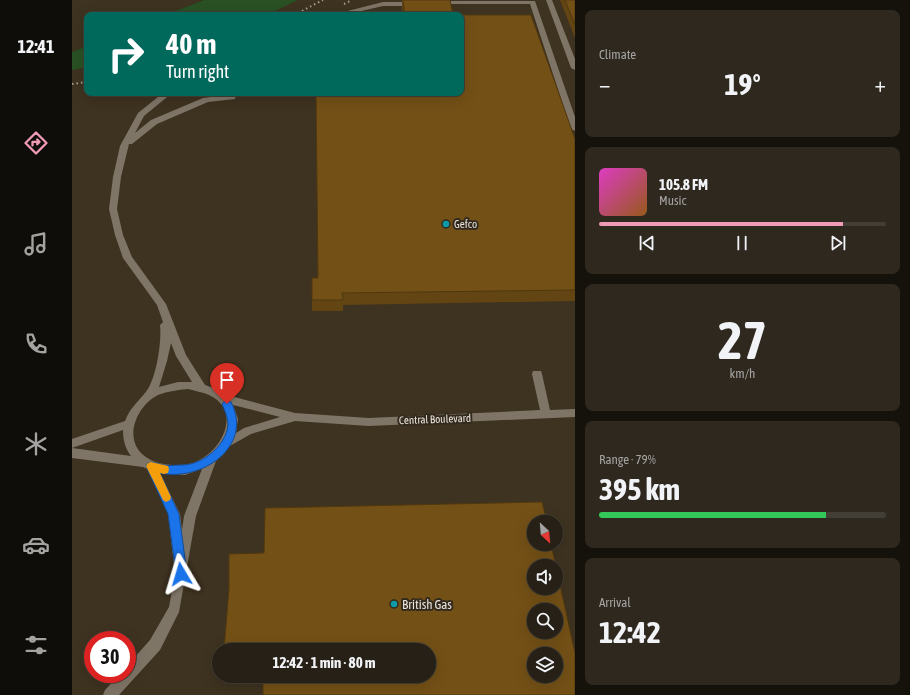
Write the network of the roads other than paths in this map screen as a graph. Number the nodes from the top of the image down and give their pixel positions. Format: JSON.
{"nodes":[{"id":1,"x":549,"y":0,"type":"edge"},
{"id":2,"x":423,"y":3,"type":"edge"},
{"id":3,"x":430,"y":3,"type":"edge"},
{"id":4,"x":348,"y":12,"type":"edge"},
{"id":5,"x":575,"y":68,"type":"edge"},
{"id":6,"x":164,"y":96,"type":"edge"},
{"id":7,"x":232,"y":96,"type":"edge"},
{"id":8,"x":575,"y":129,"type":"edge"},
{"id":9,"x":124,"y":146,"type":"junction"},
{"id":10,"x":161,"y":304,"type":"junction"},
{"id":11,"x":537,"y":374,"type":"dead end"},
{"id":12,"x":201,"y":387,"type":"junction"},
{"id":13,"x":150,"y":395,"type":"junction"},
{"id":14,"x":222,"y":398,"type":"junction"},
{"id":15,"x":575,"y":414,"type":"edge"},
{"id":16,"x":546,"y":415,"type":"junction"},
{"id":17,"x":296,"y":417,"type":"junction"},
{"id":18,"x":128,"y":424,"type":"junction"},
{"id":19,"x":227,"y":443,"type":"junction"},
{"id":20,"x":72,"y":444,"type":"edge"},
{"id":21,"x":72,"y":453,"type":"edge"},
{"id":22,"x":211,"y":459,"type":"junction"},
{"id":23,"x":147,"y":464,"type":"junction"},
{"id":24,"x":181,"y":574,"type":"junction"},
{"id":25,"x":110,"y":695,"type":"edge"}],
"edges":[{"from":1,"to":5,"type":"street"},
{"from":2,"to":4,"type":"street"},
{"from":3,"to":8,"type":"street"},
{"from":6,"to":9,"type":"street"},
{"from":7,"to":9,"type":"street"},
{"from":9,"to":10,"type":"street"},
{"from":10,"to":12,"type":"street"},
{"from":10,"to":13,"type":"street"},
{"from":11,"to":16,"type":"street"},
{"from":12,"to":13,"type":"street"},
{"from":12,"to":14,"type":"street"},
{"from":13,"to":18,"type":"street"},
{"from":14,"to":17,"type":"street","name":"Central Boulevard"},
{"from":14,"to":19,"type":"street"},
{"from":15,"to":16,"type":"street","name":"Central Boulevard"},
{"from":16,"to":17,"type":"street","name":"Central Boulevard"},
{"from":17,"to":19,"type":"street","name":"Central Boulevard"},
{"from":18,"to":20,"type":"street"},
{"from":18,"to":23,"type":"street"},
{"from":19,"to":22,"type":"street"},
{"from":21,"to":23,"type":"street"},
{"from":22,"to":23,"type":"street"},
{"from":22,"to":24,"type":"street"},
{"from":23,"to":24,"type":"street"},
{"from":24,"to":25,"type":"street"}]}
